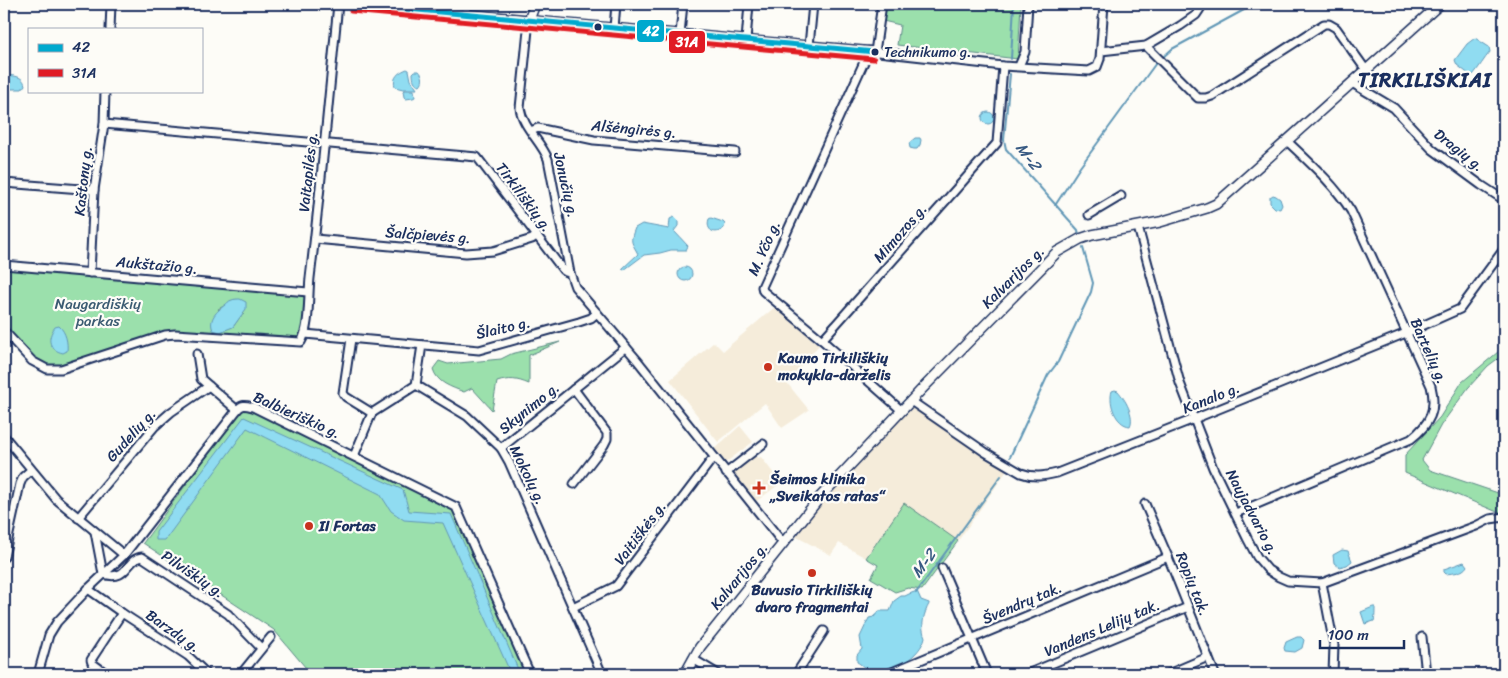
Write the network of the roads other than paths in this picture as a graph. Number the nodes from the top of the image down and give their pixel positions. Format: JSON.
{"nodes":[{"id":1,"x":112,"y":4,"type":"edge"},
{"id":2,"x":338,"y":4,"type":"edge"},
{"id":3,"x":352,"y":4,"type":"edge"},
{"id":4,"x":467,"y":4,"type":"edge"},
{"id":5,"x":535,"y":4,"type":"edge"},
{"id":6,"x":616,"y":4,"type":"edge"},
{"id":7,"x":683,"y":4,"type":"edge"},
{"id":8,"x":749,"y":4,"type":"edge"},
{"id":9,"x":813,"y":4,"type":"edge"},
{"id":10,"x":882,"y":4,"type":"edge"},
{"id":11,"x":1028,"y":4,"type":"edge"},
{"id":12,"x":1104,"y":4,"type":"edge"},
{"id":13,"x":1202,"y":4,"type":"edge"},
{"id":14,"x":1440,"y":4,"type":"edge"},
{"id":15,"x":397,"y":6,"type":"edge"},
{"id":16,"x":466,"y":15,"type":"junction"},
{"id":17,"x":529,"y":20,"type":"junction"},
{"id":18,"x":110,"y":28,"type":"edge"},
{"id":19,"x":614,"y":28,"type":"junction"},
{"id":20,"x":680,"y":34,"type":"junction"},
{"id":21,"x":746,"y":40,"type":"junction"},
{"id":22,"x":809,"y":46,"type":"junction"},
{"id":23,"x":1146,"y":46,"type":"junction"},
{"id":24,"x":1101,"y":51,"type":"junction"},
{"id":25,"x":872,"y":52,"type":"junction"},
{"id":26,"x":1003,"y":66,"type":"junction"},
{"id":27,"x":1019,"y":66,"type":"junction"},
{"id":28,"x":1366,"y":70,"type":"junction"},
{"id":29,"x":1352,"y":83,"type":"junction"},
{"id":30,"x":105,"y":92,"type":"edge"},
{"id":31,"x":104,"y":124,"type":"junction"},
{"id":32,"x":531,"y":131,"type":"junction"},
{"id":33,"x":1287,"y":141,"type":"junction"},
{"id":34,"x":325,"y":144,"type":"junction"},
{"id":35,"x":735,"y":152,"type":"dead end"},
{"id":36,"x":4,"y":183,"type":"edge"},
{"id":37,"x":94,"y":190,"type":"junction"},
{"id":38,"x":1121,"y":196,"type":"dead end"},
{"id":39,"x":1504,"y":200,"type":"edge"},
{"id":40,"x":1089,"y":215,"type":"dead end"},
{"id":41,"x":1138,"y":227,"type":"junction"},
{"id":42,"x":536,"y":236,"type":"junction"},
{"id":43,"x":315,"y":239,"type":"junction"},
{"id":44,"x":1504,"y":249,"type":"edge"},
{"id":45,"x":4,"y":265,"type":"edge"},
{"id":46,"x":570,"y":272,"type":"junction"},
{"id":47,"x":90,"y":273,"type":"junction"},
{"id":48,"x":308,"y":292,"type":"junction"},
{"id":49,"x":597,"y":314,"type":"junction"},
{"id":50,"x":4,"y":331,"type":"edge"},
{"id":51,"x":1406,"y":333,"type":"junction"},
{"id":52,"x":306,"y":334,"type":"junction"},
{"id":53,"x":351,"y":339,"type":"junction"},
{"id":54,"x":822,"y":340,"type":"junction"},
{"id":55,"x":422,"y":345,"type":"junction"},
{"id":56,"x":626,"y":347,"type":"junction"},
{"id":57,"x":197,"y":354,"type":"dead end"},
{"id":58,"x":416,"y":385,"type":"junction"},
{"id":59,"x":209,"y":386,"type":"junction"},
{"id":60,"x":574,"y":389,"type":"junction"},
{"id":61,"x":911,"y":401,"type":"junction"},
{"id":62,"x":237,"y":410,"type":"junction"},
{"id":63,"x":901,"y":410,"type":"junction"},
{"id":64,"x":372,"y":413,"type":"junction"},
{"id":65,"x":1194,"y":419,"type":"junction"},
{"id":66,"x":4,"y":436,"type":"edge"},
{"id":67,"x":763,"y":444,"type":"dead end"},
{"id":68,"x":501,"y":448,"type":"junction"},
{"id":69,"x":354,"y":456,"type":"junction"},
{"id":70,"x":715,"y":458,"type":"junction"},
{"id":71,"x":31,"y":470,"type":"junction"},
{"id":72,"x":726,"y":473,"type":"junction"},
{"id":73,"x":574,"y":484,"type":"dead end"},
{"id":74,"x":1145,"y":504,"type":"dead end"},
{"id":75,"x":1236,"y":513,"type":"junction"},
{"id":76,"x":1504,"y":517,"type":"edge"},
{"id":77,"x":78,"y":518,"type":"junction"},
{"id":78,"x":96,"y":532,"type":"junction"},
{"id":79,"x":784,"y":543,"type":"junction"},
{"id":80,"x":124,"y":555,"type":"junction"},
{"id":81,"x":4,"y":557,"type":"edge"},
{"id":82,"x":1168,"y":558,"type":"junction"},
{"id":83,"x":942,"y":568,"type":"dead end"},
{"id":84,"x":103,"y":574,"type":"junction"},
{"id":85,"x":1322,"y":583,"type":"junction"},
{"id":86,"x":88,"y":589,"type":"junction"},
{"id":87,"x":573,"y":607,"type":"junction"},
{"id":88,"x":1188,"y":607,"type":"junction"},
{"id":89,"x":122,"y":613,"type":"junction"},
{"id":90,"x":824,"y":631,"type":"dead end"},
{"id":91,"x":1422,"y":637,"type":"dead end"},
{"id":92,"x":271,"y":638,"type":"dead end"},
{"id":93,"x":972,"y":639,"type":"junction"},
{"id":94,"x":261,"y":648,"type":"junction"},
{"id":95,"x":1208,"y":657,"type":"junction"},
{"id":96,"x":693,"y":659,"type":"junction"},
{"id":97,"x":38,"y":674,"type":"edge"},
{"id":98,"x":108,"y":674,"type":"edge"},
{"id":99,"x":207,"y":674,"type":"edge"},
{"id":100,"x":242,"y":674,"type":"edge"},
{"id":101,"x":530,"y":674,"type":"edge"},
{"id":102,"x":602,"y":674,"type":"edge"},
{"id":103,"x":685,"y":674,"type":"edge"},
{"id":104,"x":718,"y":674,"type":"edge"},
{"id":105,"x":796,"y":674,"type":"edge"},
{"id":106,"x":887,"y":674,"type":"edge"},
{"id":107,"x":987,"y":674,"type":"edge"},
{"id":108,"x":1027,"y":674,"type":"edge"},
{"id":109,"x":1168,"y":674,"type":"edge"},
{"id":110,"x":1215,"y":674,"type":"edge"},
{"id":111,"x":1333,"y":674,"type":"edge"},
{"id":112,"x":1426,"y":674,"type":"edge"}],
"edges":[{"from":1,"to":18,"type":"street"},
{"from":2,"to":34,"type":"street","name":"Vaitapilės g."},
{"from":3,"to":15,"type":"main road"},
{"from":4,"to":16,"type":"street"},
{"from":5,"to":17,"type":"main road"},
{"from":6,"to":19,"type":"street"},
{"from":7,"to":20,"type":"street"},
{"from":8,"to":21,"type":"street"},
{"from":9,"to":22,"type":"street"},
{"from":10,"to":25,"type":"street","name":"M. Yčo g."},
{"from":11,"to":27,"type":"street"},
{"from":12,"to":24,"type":"street"},
{"from":13,"to":23,"type":"street"},
{"from":14,"to":28,"type":"main road","name":"Kalvarijos g."},
{"from":15,"to":16,"type":"main road"},
{"from":16,"to":17,"type":"main road"},
{"from":17,"to":19,"type":"street"},
{"from":17,"to":32,"type":"street","name":"Jonučių g."},
{"from":19,"to":20,"type":"street"},
{"from":20,"to":21,"type":"street"},
{"from":21,"to":22,"type":"street"},
{"from":22,"to":25,"type":"street"},
{"from":23,"to":24,"type":"street"},
{"from":23,"to":28,"type":"street"},
{"from":24,"to":27,"type":"street"},
{"from":25,"to":26,"type":"street"},
{"from":25,"to":54,"type":"street","name":"M. Yčo g."},
{"from":26,"to":27,"type":"street"},
{"from":26,"to":54,"type":"street","name":"Mimozos g."},
{"from":28,"to":29,"type":"main road","name":"Kalvarijos g."},
{"from":29,"to":33,"type":"main road","name":"Kalvarijos g."},
{"from":29,"to":39,"type":"street","name":"Dragių g."},
{"from":30,"to":31,"type":"street","name":"Kaštonų g."},
{"from":31,"to":34,"type":"street","name":"Tirkiliškių g."},
{"from":31,"to":37,"type":"street","name":"Kaštonų g."},
{"from":32,"to":35,"type":"street","name":"Alšėngirės g."},
{"from":32,"to":46,"type":"street","name":"Jonučių g."},
{"from":33,"to":41,"type":"main road","name":"Kalvarijos g."},
{"from":33,"to":51,"type":"street","name":"Bartelių g."},
{"from":34,"to":42,"type":"street","name":"Tirkiliškių g."},
{"from":34,"to":43,"type":"street","name":"Vaitapilės g."},
{"from":36,"to":37,"type":"street"},
{"from":37,"to":47,"type":"street","name":"Kaštonų g."},
{"from":38,"to":40,"type":"street"},
{"from":41,"to":61,"type":"main road","name":"Kalvarijos g."},
{"from":41,"to":65,"type":"street","name":"Naujadvario g."},
{"from":42,"to":43,"type":"street","name":"Šalčpievės g."},
{"from":42,"to":46,"type":"street","name":"Tirkiliškių g."},
{"from":43,"to":48,"type":"street","name":"Vaitapilės g."},
{"from":44,"to":51,"type":"street","name":"Kanalo g."},
{"from":45,"to":47,"type":"street","name":"Aukštažio g."},
{"from":46,"to":49,"type":"street","name":"Tirkiliškių g."},
{"from":47,"to":48,"type":"street","name":"Aukštažio g."},
{"from":48,"to":52,"type":"street","name":"Vaitapilės g."},
{"from":49,"to":55,"type":"street","name":"Šlaito g."},
{"from":49,"to":56,"type":"street","name":"Tirkiliškių g."},
{"from":50,"to":52,"type":"street","name":"Vaitapilės g."},
{"from":51,"to":65,"type":"street","name":"Kanalo g."},
{"from":51,"to":75,"type":"street","name":"Bartelių g."},
{"from":52,"to":53,"type":"street"},
{"from":53,"to":55,"type":"street","name":"Šlaito g."},
{"from":53,"to":64,"type":"street"},
{"from":54,"to":63,"type":"street","name":"M. Yčo g."},
{"from":55,"to":58,"type":"street"},
{"from":56,"to":60,"type":"street","name":"Skynimo g."},
{"from":56,"to":70,"type":"street","name":"Tirkiliškių g."},
{"from":57,"to":59,"type":"street"},
{"from":58,"to":64,"type":"street"},
{"from":58,"to":68,"type":"street","name":"Mokolų g."},
{"from":59,"to":62,"type":"street"},
{"from":59,"to":77,"type":"street","name":"Gudelių g."},
{"from":60,"to":68,"type":"street","name":"Skynimo g."},
{"from":60,"to":73,"type":"street","name":"Skynimo g."},
{"from":61,"to":63,"type":"main road","name":"Kalvarijos g."},
{"from":61,"to":65,"type":"street","name":"Kanalo g."},
{"from":62,"to":69,"type":"street","name":"Balbieriškio g."},
{"from":62,"to":80,"type":"street","name":"Balbieriškio g."},
{"from":63,"to":79,"type":"main road","name":"Kalvarijos g."},
{"from":64,"to":69,"type":"street"},
{"from":65,"to":75,"type":"street","name":"Naujadvario g."},
{"from":66,"to":71,"type":"street"},
{"from":67,"to":72,"type":"street"},
{"from":68,"to":87,"type":"street","name":"Mokolų g."},
{"from":69,"to":101,"type":"street","name":"Balbieriškio g."},
{"from":70,"to":72,"type":"street","name":"Tirkiliškių g."},
{"from":70,"to":87,"type":"street","name":"Vaitiškės g."},
{"from":71,"to":77,"type":"street"},
{"from":71,"to":81,"type":"street"},
{"from":72,"to":79,"type":"street","name":"Tirkiliškių g."},
{"from":74,"to":82,"type":"street","name":"Ropių tak."},
{"from":75,"to":85,"type":"street","name":"Naujadvario g."},
{"from":76,"to":85,"type":"street","name":"Naujadvario g."},
{"from":77,"to":78,"type":"street"},
{"from":78,"to":80,"type":"street"},
{"from":78,"to":84,"type":"street"},
{"from":79,"to":96,"type":"main road","name":"Kalvarijos g."},
{"from":80,"to":84,"type":"street","name":"Balbieriškio g."},
{"from":82,"to":88,"type":"street","name":"Ropių tak."},
{"from":82,"to":93,"type":"street","name":"Švendrų tak."},
{"from":83,"to":93,"type":"street"},
{"from":84,"to":86,"type":"street","name":"Balbieriškio g."},
{"from":84,"to":94,"type":"street","name":"Pilviškių g."},
{"from":85,"to":111,"type":"street"},
{"from":86,"to":89,"type":"street","name":"Barzdų g."},
{"from":86,"to":97,"type":"street","name":"Balbieriškio g."},
{"from":87,"to":102,"type":"street","name":"Mokolų g."},
{"from":88,"to":95,"type":"street","name":"Ropių tak."},
{"from":88,"to":108,"type":"street","name":"Vandens Lelijų tak."},
{"from":89,"to":98,"type":"street","name":"Barzdų g."},
{"from":89,"to":99,"type":"street","name":"Barzdų g."},
{"from":90,"to":105,"type":"street"},
{"from":91,"to":112,"type":"street"},
{"from":92,"to":94,"type":"street"},
{"from":93,"to":106,"type":"street","name":"Švendrų tak."},
{"from":93,"to":107,"type":"street"},
{"from":94,"to":100,"type":"street"},
{"from":95,"to":109,"type":"street"},
{"from":95,"to":110,"type":"street","name":"Ropių tak."},
{"from":96,"to":103,"type":"main road","name":"Kalvarijos g."},
{"from":96,"to":104,"type":"street"}]}
